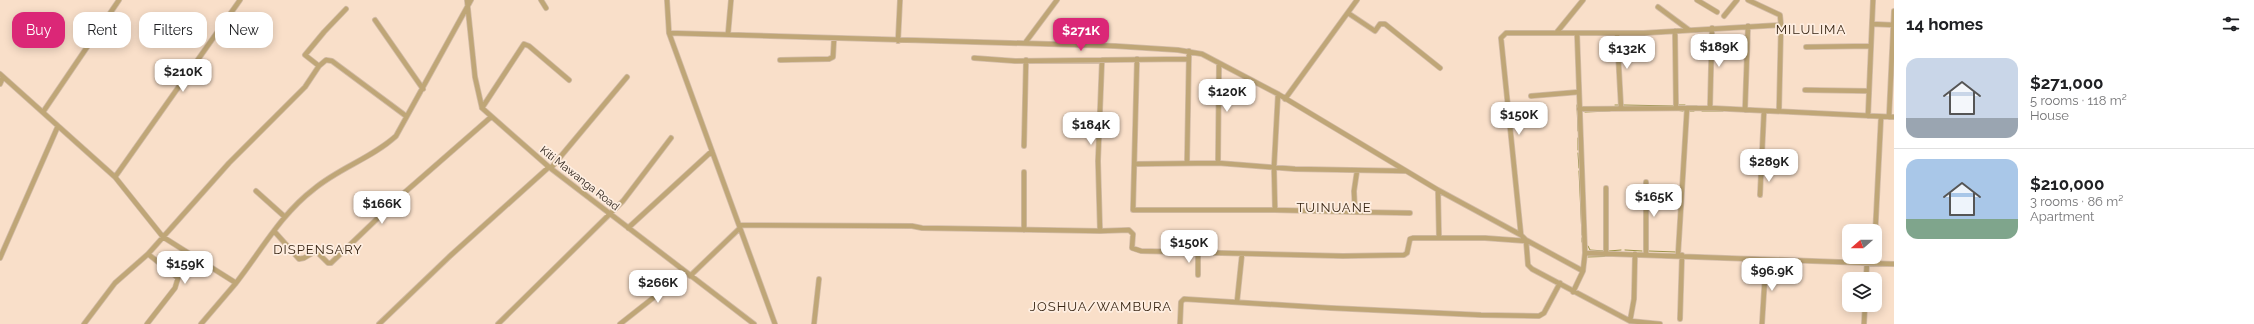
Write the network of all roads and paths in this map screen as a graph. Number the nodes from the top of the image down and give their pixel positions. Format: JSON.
{"nodes":[{"id":1,"x":118,"y":0,"type":"edge"},
{"id":2,"x":240,"y":0,"type":"edge"},
{"id":3,"x":541,"y":0,"type":"edge"},
{"id":4,"x":667,"y":0,"type":"edge"},
{"id":5,"x":731,"y":0,"type":"edge"},
{"id":6,"x":900,"y":0,"type":"edge"},
{"id":7,"x":1057,"y":0,"type":"edge"},
{"id":8,"x":1357,"y":0,"type":"edge"},
{"id":9,"x":1698,"y":0,"type":"edge"},
{"id":10,"x":1737,"y":0,"type":"edge"},
{"id":11,"x":1748,"y":0,"type":"edge"},
{"id":12,"x":1873,"y":0,"type":"edge"},
{"id":13,"x":469,"y":1,"type":"edge"},
{"id":14,"x":1582,"y":1,"type":"edge"},
{"id":15,"x":1658,"y":7,"type":"dead end"},
{"id":16,"x":546,"y":8,"type":"dead end"},
{"id":17,"x":346,"y":10,"type":"dead end"},
{"id":18,"x":1894,"y":11,"type":"edge"},
{"id":19,"x":1348,"y":12,"type":"junction"},
{"id":20,"x":1717,"y":12,"type":"dead end"},
{"id":21,"x":1724,"y":16,"type":"dead end"},
{"id":22,"x":375,"y":20,"type":"dead end"},
{"id":23,"x":1872,"y":24,"type":"junction"},
{"id":24,"x":1894,"y":24,"type":"edge"},
{"id":25,"x":1782,"y":25,"type":"junction"},
{"id":26,"x":1748,"y":26,"type":"junction"},
{"id":27,"x":1712,"y":28,"type":"junction"},
{"id":28,"x":1689,"y":30,"type":"junction"},
{"id":29,"x":1675,"y":31,"type":"junction"},
{"id":30,"x":1557,"y":32,"type":"junction"},
{"id":31,"x":669,"y":33,"type":"junction"},
{"id":32,"x":1577,"y":33,"type":"junction"},
{"id":33,"x":728,"y":34,"type":"junction"},
{"id":34,"x":1617,"y":34,"type":"junction"},
{"id":35,"x":834,"y":39,"type":"junction"},
{"id":36,"x":898,"y":41,"type":"junction"},
{"id":37,"x":1025,"y":43,"type":"junction"},
{"id":38,"x":1870,"y":46,"type":"junction"},
{"id":39,"x":1806,"y":47,"type":"dead end"},
{"id":40,"x":1189,"y":51,"type":"junction"},
{"id":41,"x":974,"y":58,"type":"dead end"},
{"id":42,"x":1137,"y":59,"type":"junction"},
{"id":43,"x":1188,"y":59,"type":"junction"},
{"id":44,"x":780,"y":60,"type":"dead end"},
{"id":45,"x":1026,"y":60,"type":"junction"},
{"id":46,"x":1102,"y":60,"type":"junction"},
{"id":47,"x":1219,"y":64,"type":"junction"},
{"id":48,"x":319,"y":66,"type":"junction"},
{"id":49,"x":1440,"y":68,"type":"dead end"},
{"id":50,"x":2,"y":76,"type":"edge"},
{"id":51,"x":627,"y":77,"type":"dead end"},
{"id":52,"x":568,"y":80,"type":"dead end"},
{"id":53,"x":0,"y":84,"type":"edge"},
{"id":54,"x":423,"y":89,"type":"junction"},
{"id":55,"x":1805,"y":90,"type":"dead end"},
{"id":56,"x":1869,"y":91,"type":"junction"},
{"id":57,"x":1579,"y":92,"type":"junction"},
{"id":58,"x":1278,"y":94,"type":"junction"},
{"id":59,"x":1531,"y":96,"type":"dead end"},
{"id":60,"x":1285,"y":99,"type":"junction"},
{"id":61,"x":1621,"y":107,"type":"junction"},
{"id":62,"x":482,"y":108,"type":"junction"},
{"id":63,"x":1676,"y":108,"type":"junction"},
{"id":64,"x":1687,"y":108,"type":"junction"},
{"id":65,"x":1710,"y":108,"type":"junction"},
{"id":66,"x":1579,"y":109,"type":"junction"},
{"id":67,"x":1745,"y":110,"type":"junction"},
{"id":68,"x":1764,"y":111,"type":"junction"},
{"id":69,"x":43,"y":112,"type":"junction"},
{"id":70,"x":1778,"y":112,"type":"junction"},
{"id":71,"x":406,"y":116,"type":"junction"},
{"id":72,"x":1868,"y":116,"type":"junction"},
{"id":73,"x":1880,"y":117,"type":"junction"},
{"id":74,"x":1892,"y":117,"type":"edge"},
{"id":75,"x":491,"y":118,"type":"junction"},
{"id":76,"x":58,"y":126,"type":"junction"},
{"id":77,"x":671,"y":138,"type":"dead end"},
{"id":78,"x":1024,"y":146,"type":"dead end"},
{"id":79,"x":712,"y":151,"type":"junction"},
{"id":80,"x":1218,"y":163,"type":"junction"},
{"id":81,"x":1135,"y":164,"type":"junction"},
{"id":82,"x":1188,"y":164,"type":"junction"},
{"id":83,"x":1274,"y":166,"type":"junction"},
{"id":84,"x":550,"y":167,"type":"junction"},
{"id":85,"x":1357,"y":171,"type":"junction"},
{"id":86,"x":1408,"y":171,"type":"junction"},
{"id":87,"x":1024,"y":172,"type":"dead end"},
{"id":88,"x":115,"y":177,"type":"junction"},
{"id":89,"x":1646,"y":182,"type":"dead end"},
{"id":90,"x":1606,"y":188,"type":"dead end"},
{"id":91,"x":1438,"y":190,"type":"junction"},
{"id":92,"x":256,"y":191,"type":"dead end"},
{"id":93,"x":1760,"y":195,"type":"dead end"},
{"id":94,"x":1275,"y":210,"type":"junction"},
{"id":95,"x":1355,"y":212,"type":"junction"},
{"id":96,"x":1410,"y":213,"type":"dead end"},
{"id":97,"x":610,"y":214,"type":"junction"},
{"id":98,"x":285,"y":217,"type":"junction"},
{"id":99,"x":1876,"y":224,"type":"edge"},
{"id":100,"x":740,"y":227,"type":"junction"},
{"id":101,"x":628,"y":228,"type":"junction"},
{"id":102,"x":1024,"y":230,"type":"junction"},
{"id":103,"x":1100,"y":231,"type":"junction"},
{"id":104,"x":274,"y":232,"type":"junction"},
{"id":105,"x":1522,"y":234,"type":"junction"},
{"id":106,"x":163,"y":237,"type":"junction"},
{"id":107,"x":1438,"y":238,"type":"junction"},
{"id":108,"x":1517,"y":240,"type":"junction"},
{"id":109,"x":1526,"y":241,"type":"junction"},
{"id":110,"x":1198,"y":253,"type":"junction"},
{"id":111,"x":1585,"y":253,"type":"junction"},
{"id":112,"x":148,"y":254,"type":"junction"},
{"id":113,"x":1242,"y":254,"type":"junction"},
{"id":114,"x":1606,"y":254,"type":"junction"},
{"id":115,"x":1635,"y":254,"type":"junction"},
{"id":116,"x":1646,"y":254,"type":"junction"},
{"id":117,"x":1680,"y":255,"type":"junction"},
{"id":118,"x":0,"y":258,"type":"edge"},
{"id":119,"x":1766,"y":260,"type":"junction"},
{"id":120,"x":1842,"y":262,"type":"edge"},
{"id":121,"x":1882,"y":262,"type":"edge"},
{"id":122,"x":1894,"y":264,"type":"edge"},
{"id":123,"x":1583,"y":271,"type":"junction"},
{"id":124,"x":686,"y":272,"type":"junction"},
{"id":125,"x":1198,"y":275,"type":"dead end"},
{"id":126,"x":690,"y":276,"type":"junction"},
{"id":127,"x":819,"y":279,"type":"dead end"},
{"id":128,"x":236,"y":283,"type":"junction"},
{"id":129,"x":1560,"y":283,"type":"junction"},
{"id":130,"x":1573,"y":292,"type":"junction"},
{"id":131,"x":1237,"y":302,"type":"junction"},
{"id":132,"x":1865,"y":312,"type":"edge"},
{"id":133,"x":1680,"y":319,"type":"dead end"},
{"id":134,"x":1630,"y":321,"type":"junction"},
{"id":135,"x":84,"y":324,"type":"edge"},
{"id":136,"x":147,"y":324,"type":"edge"},
{"id":137,"x":201,"y":324,"type":"edge"},
{"id":138,"x":379,"y":324,"type":"edge"},
{"id":139,"x":498,"y":324,"type":"edge"},
{"id":140,"x":620,"y":324,"type":"edge"},
{"id":141,"x":754,"y":324,"type":"edge"},
{"id":142,"x":775,"y":324,"type":"edge"},
{"id":143,"x":814,"y":324,"type":"edge"},
{"id":144,"x":1180,"y":324,"type":"edge"},
{"id":145,"x":1660,"y":324,"type":"edge"},
{"id":146,"x":1762,"y":324,"type":"edge"},
{"id":147,"x":1864,"y":324,"type":"edge"}],
"edges":[{"from":1,"to":69,"type":"street"},
{"from":2,"to":88,"type":"street"},
{"from":3,"to":16,"type":"street"},
{"from":4,"to":31,"type":"street"},
{"from":5,"to":33,"type":"street"},
{"from":6,"to":36,"type":"street"},
{"from":7,"to":37,"type":"street"},
{"from":8,"to":19,"type":"street"},
{"from":9,"to":20,"type":"street"},
{"from":10,"to":21,"type":"street"},
{"from":11,"to":25,"type":"street"},
{"from":12,"to":23,"type":"street"},
{"from":13,"to":54,"type":"street"},
{"from":13,"to":62,"type":"street","name":"Kiti Mawanga Road"},
{"from":14,"to":30,"type":"street"},
{"from":15,"to":28,"type":"street"},
{"from":17,"to":48,"type":"street"},
{"from":18,"to":24,"type":"street"},
{"from":19,"to":49,"type":"street"},
{"from":19,"to":60,"type":"street"},
{"from":22,"to":54,"type":"street"},
{"from":23,"to":24,"type":"street"},
{"from":23,"to":38,"type":"street"},
{"from":24,"to":74,"type":"street"},
{"from":25,"to":26,"type":"street"},
{"from":25,"to":70,"type":"street"},
{"from":26,"to":27,"type":"street"},
{"from":26,"to":67,"type":"street"},
{"from":27,"to":28,"type":"street"},
{"from":27,"to":65,"type":"street"},
{"from":28,"to":29,"type":"street"},
{"from":29,"to":34,"type":"street"},
{"from":29,"to":63,"type":"street"},
{"from":30,"to":32,"type":"street"},
{"from":30,"to":105,"type":"street"},
{"from":31,"to":33,"type":"street"},
{"from":31,"to":79,"type":"street"},
{"from":32,"to":34,"type":"street"},
{"from":32,"to":57,"type":"street"},
{"from":33,"to":35,"type":"street"},
{"from":34,"to":61,"type":"street"},
{"from":35,"to":36,"type":"street"},
{"from":35,"to":44,"type":"street"},
{"from":36,"to":37,"type":"street"},
{"from":37,"to":40,"type":"street"},
{"from":38,"to":39,"type":"street"},
{"from":38,"to":56,"type":"street"},
{"from":40,"to":43,"type":"street"},
{"from":40,"to":47,"type":"street"},
{"from":41,"to":45,"type":"street"},
{"from":42,"to":43,"type":"street"},
{"from":42,"to":46,"type":"street"},
{"from":42,"to":81,"type":"street"},
{"from":43,"to":82,"type":"street"},
{"from":45,"to":46,"type":"street"},
{"from":45,"to":78,"type":"street"},
{"from":46,"to":103,"type":"street"},
{"from":47,"to":58,"type":"street"},
{"from":47,"to":80,"type":"street"},
{"from":48,"to":71,"type":"street"},
{"from":48,"to":106,"type":"street"},
{"from":50,"to":53,"type":"street"},
{"from":50,"to":69,"type":"street"},
{"from":51,"to":84,"type":"street"},
{"from":52,"to":62,"type":"street"},
{"from":54,"to":71,"type":"street"},
{"from":55,"to":56,"type":"street"},
{"from":56,"to":72,"type":"street"},
{"from":57,"to":59,"type":"street"},
{"from":57,"to":66,"type":"street"},
{"from":58,"to":60,"type":"street"},
{"from":58,"to":83,"type":"street"},
{"from":60,"to":86,"type":"street"},
{"from":61,"to":63,"type":"street"},
{"from":61,"to":66,"type":"street"},
{"from":62,"to":75,"type":"street","name":"Kiti Mawanga Road"},
{"from":63,"to":64,"type":"street"},
{"from":64,"to":65,"type":"street"},
{"from":64,"to":117,"type":"street"},
{"from":65,"to":67,"type":"street"},
{"from":66,"to":111,"type":"street"},
{"from":67,"to":68,"type":"street"},
{"from":68,"to":70,"type":"street"},
{"from":68,"to":93,"type":"street"},
{"from":69,"to":76,"type":"street"},
{"from":70,"to":72,"type":"street"},
{"from":71,"to":98,"type":"street"},
{"from":72,"to":73,"type":"street"},
{"from":73,"to":74,"type":"street"},
{"from":73,"to":99,"type":"street"},
{"from":75,"to":84,"type":"street","name":"Kiti Mawanga Road"},
{"from":75,"to":104,"type":"street"},
{"from":76,"to":88,"type":"street"},
{"from":76,"to":118,"type":"street"},
{"from":77,"to":97,"type":"street"},
{"from":79,"to":100,"type":"street"},
{"from":79,"to":101,"type":"street"},
{"from":80,"to":82,"type":"street"},
{"from":80,"to":83,"type":"street"},
{"from":81,"to":82,"type":"street"},
{"from":81,"to":94,"type":"street"},
{"from":83,"to":85,"type":"street"},
{"from":83,"to":94,"type":"street"},
{"from":84,"to":97,"type":"street","name":"Kiti Mawanga Road"},
{"from":84,"to":138,"type":"street"},
{"from":85,"to":86,"type":"street"},
{"from":85,"to":95,"type":"street"},
{"from":86,"to":91,"type":"street"},
{"from":87,"to":102,"type":"street"},
{"from":88,"to":106,"type":"street"},
{"from":89,"to":116,"type":"street"},
{"from":90,"to":114,"type":"street"},
{"from":91,"to":105,"type":"street"},
{"from":91,"to":107,"type":"street"},
{"from":92,"to":98,"type":"street"},
{"from":94,"to":95,"type":"street"},
{"from":95,"to":96,"type":"street"},
{"from":97,"to":101,"type":"street","name":"Kiti Mawanga Road"},
{"from":97,"to":139,"type":"street"},
{"from":98,"to":104,"type":"street"},
{"from":100,"to":102,"type":"street"},
{"from":100,"to":126,"type":"street"},
{"from":100,"to":142,"type":"street"},
{"from":101,"to":124,"type":"street","name":"Kiti Mawanga Road"},
{"from":102,"to":103,"type":"street"},
{"from":103,"to":110,"type":"street"},
{"from":104,"to":128,"type":"street"},
{"from":105,"to":108,"type":"street"},
{"from":105,"to":109,"type":"street"},
{"from":106,"to":112,"type":"street"},
{"from":106,"to":128,"type":"street"},
{"from":107,"to":108,"type":"street"},
{"from":107,"to":113,"type":"street"},
{"from":108,"to":109,"type":"street"},
{"from":109,"to":123,"type":"street"},
{"from":109,"to":129,"type":"street"},
{"from":110,"to":113,"type":"street"},
{"from":110,"to":125,"type":"street"},
{"from":111,"to":114,"type":"street"},
{"from":111,"to":123,"type":"street"},
{"from":112,"to":135,"type":"street"},
{"from":112,"to":136,"type":"street"},
{"from":113,"to":131,"type":"street"},
{"from":114,"to":115,"type":"street"},
{"from":115,"to":116,"type":"street"},
{"from":115,"to":134,"type":"street"},
{"from":116,"to":117,"type":"street"},
{"from":117,"to":119,"type":"street"},
{"from":117,"to":133,"type":"street"},
{"from":119,"to":120,"type":"street"},
{"from":119,"to":146,"type":"street"},
{"from":121,"to":122,"type":"street"},
{"from":123,"to":130,"type":"street"},
{"from":124,"to":126,"type":"street","name":"Kiti Mawanga Road"},
{"from":124,"to":140,"type":"street"},
{"from":126,"to":141,"type":"street","name":"Kiti Mawanga Road"},
{"from":127,"to":143,"type":"street"},
{"from":128,"to":137,"type":"street"},
{"from":129,"to":130,"type":"street"},
{"from":129,"to":131,"type":"street"},
{"from":130,"to":134,"type":"street"},
{"from":131,"to":144,"type":"street"},
{"from":132,"to":147,"type":"street"},
{"from":134,"to":145,"type":"street"}]}
